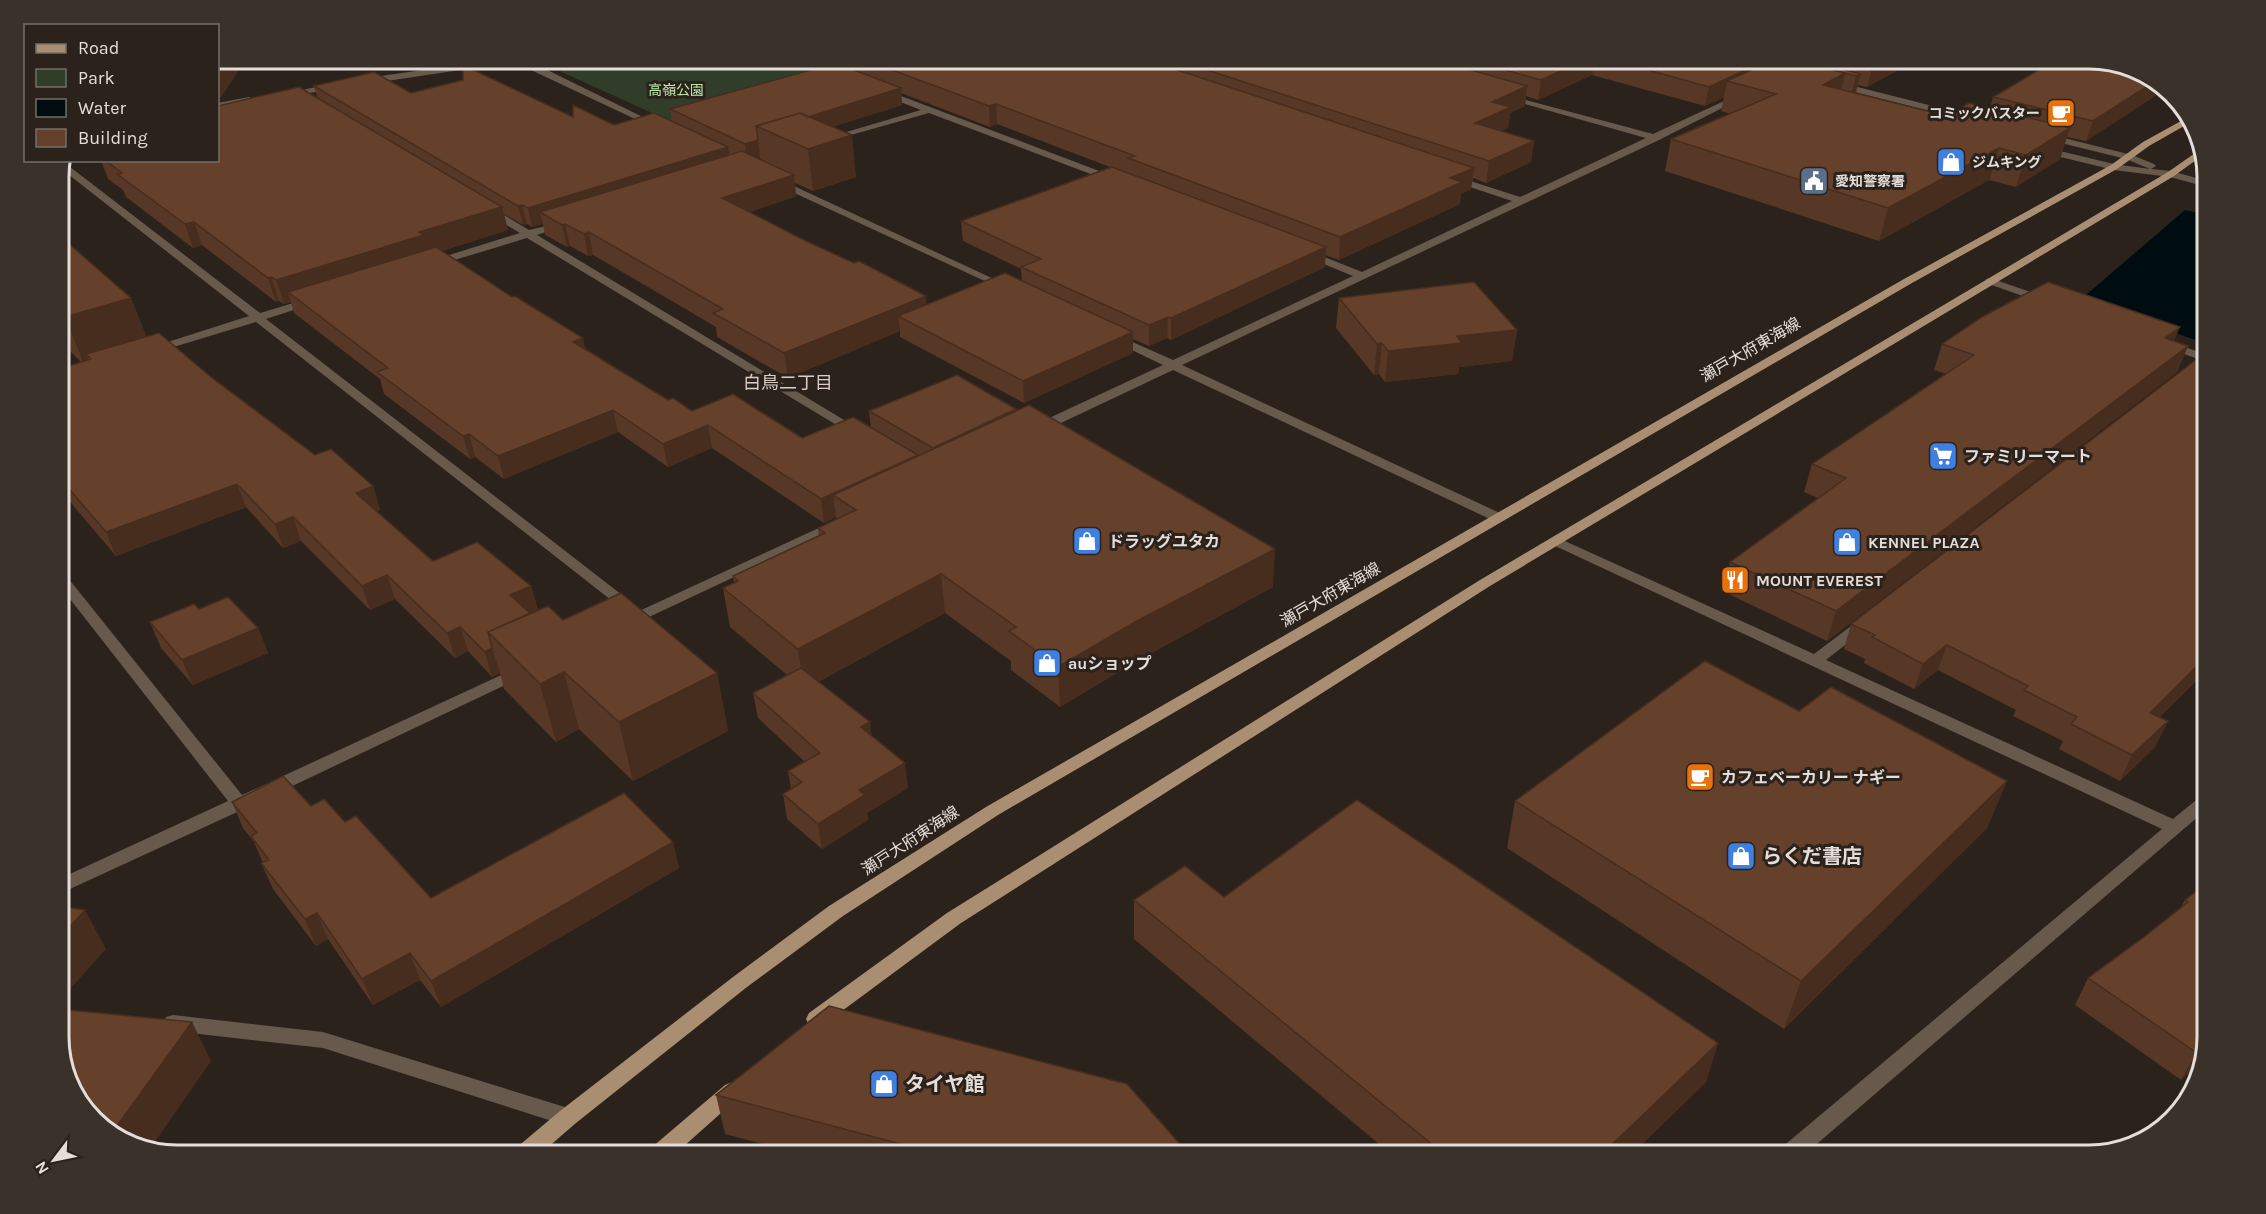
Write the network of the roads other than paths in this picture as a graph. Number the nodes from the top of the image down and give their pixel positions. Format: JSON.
{"nodes":[{"id":1,"x":446,"y":69,"type":"edge"},
{"id":2,"x":534,"y":69,"type":"edge"},
{"id":3,"x":823,"y":69,"type":"edge"},
{"id":4,"x":851,"y":80,"type":"edge"},
{"id":5,"x":360,"y":82,"type":"edge"},
{"id":6,"x":1823,"y":82,"type":"edge"},
{"id":7,"x":349,"y":84,"type":"edge"},
{"id":8,"x":873,"y":88,"type":"edge"},
{"id":9,"x":1751,"y":92,"type":"edge"},
{"id":10,"x":291,"y":93,"type":"junction"},
{"id":11,"x":1496,"y":93,"type":"edge"},
{"id":12,"x":281,"y":94,"type":"edge"},
{"id":13,"x":260,"y":98,"type":"edge"},
{"id":14,"x":302,"y":99,"type":"edge"},
{"id":15,"x":219,"y":105,"type":"edge"},
{"id":16,"x":929,"y":110,"type":"junction"},
{"id":17,"x":1982,"y":121,"type":"edge"},
{"id":18,"x":2183,"y":123,"type":"edge"},
{"id":19,"x":661,"y":128,"type":"edge"},
{"id":20,"x":2038,"y":135,"type":"edge"},
{"id":21,"x":1656,"y":138,"type":"junction"},
{"id":22,"x":820,"y":143,"type":"edge"},
{"id":23,"x":2037,"y":148,"type":"edge"},
{"id":24,"x":2195,"y":156,"type":"edge"},
{"id":25,"x":2129,"y":157,"type":"junction"},
{"id":26,"x":2114,"y":167,"type":"junction"},
{"id":27,"x":69,"y":170,"type":"edge"},
{"id":28,"x":1441,"y":174,"type":"edge"},
{"id":29,"x":2171,"y":174,"type":"junction"},
{"id":30,"x":766,"y":177,"type":"edge"},
{"id":31,"x":2197,"y":181,"type":"edge"},
{"id":32,"x":1118,"y":182,"type":"edge"},
{"id":33,"x":1520,"y":200,"type":"junction"},
{"id":34,"x":477,"y":203,"type":"edge"},
{"id":35,"x":574,"y":220,"type":"edge"},
{"id":36,"x":528,"y":234,"type":"junction"},
{"id":37,"x":1295,"y":249,"type":"edge"},
{"id":38,"x":426,"y":266,"type":"edge"},
{"id":39,"x":1361,"y":275,"type":"junction"},
{"id":40,"x":1990,"y":280,"type":"junction"},
{"id":41,"x":1012,"y":290,"type":"edge"},
{"id":42,"x":324,"y":297,"type":"edge"},
{"id":43,"x":2054,"y":304,"type":"edge"},
{"id":44,"x":256,"y":318,"type":"junction"},
{"id":45,"x":1108,"y":334,"type":"edge"},
{"id":46,"x":2152,"y":339,"type":"edge"},
{"id":47,"x":146,"y":352,"type":"edge"},
{"id":48,"x":2197,"y":358,"type":"edge"},
{"id":49,"x":1172,"y":364,"type":"junction"},
{"id":50,"x":1021,"y":437,"type":"edge"},
{"id":51,"x":874,"y":442,"type":"edge"},
{"id":52,"x":1497,"y":517,"type":"junction"},
{"id":53,"x":850,"y":518,"type":"edge"},
{"id":54,"x":1556,"y":541,"type":"junction"},
{"id":55,"x":69,"y":589,"type":"edge"},
{"id":56,"x":1879,"y":611,"type":"edge"},
{"id":57,"x":639,"y":616,"type":"junction"},
{"id":58,"x":607,"y":631,"type":"edge"},
{"id":59,"x":1814,"y":662,"type":"junction"},
{"id":60,"x":531,"y":667,"type":"edge"},
{"id":61,"x":240,"y":804,"type":"junction"},
{"id":62,"x":2197,"y":808,"type":"edge"},
{"id":63,"x":2174,"y":827,"type":"junction"},
{"id":64,"x":69,"y":882,"type":"edge"},
{"id":65,"x":151,"y":1020,"type":"edge"},
{"id":66,"x":806,"y":1026,"type":"edge"},
{"id":67,"x":745,"y":1080,"type":"edge"},
{"id":68,"x":568,"y":1117,"type":"junction"},
{"id":69,"x":536,"y":1145,"type":"edge"},
{"id":70,"x":671,"y":1145,"type":"edge"},
{"id":71,"x":1801,"y":1145,"type":"edge"}],
"edges":[{"from":1,"to":5,"type":"street"},
{"from":2,"to":19,"type":"street"},
{"from":3,"to":4,"type":"street"},
{"from":6,"to":17,"type":"street"},
{"from":7,"to":10,"type":"street"},
{"from":8,"to":16,"type":"street"},
{"from":9,"to":21,"type":"street"},
{"from":10,"to":12,"type":"street"},
{"from":10,"to":14,"type":"street"},
{"from":11,"to":21,"type":"street"},
{"from":13,"to":15,"type":"street"},
{"from":16,"to":22,"type":"street"},
{"from":16,"to":32,"type":"street"},
{"from":18,"to":25,"type":"main road","name":"瀬戸大府東海線"},
{"from":20,"to":25,"type":"street"},
{"from":21,"to":33,"type":"street"},
{"from":23,"to":26,"type":"street"},
{"from":24,"to":29,"type":"main road"},
{"from":25,"to":26,"type":"main road","name":"瀬戸大府東海線"},
{"from":25,"to":29,"type":"street"},
{"from":26,"to":29,"type":"street"},
{"from":26,"to":52,"type":"main road","name":"瀬戸大府東海線"},
{"from":27,"to":44,"type":"street"},
{"from":28,"to":33,"type":"street"},
{"from":29,"to":31,"type":"street"},
{"from":29,"to":40,"type":"main road"},
{"from":30,"to":41,"type":"street"},
{"from":33,"to":39,"type":"street"},
{"from":34,"to":36,"type":"street"},
{"from":35,"to":36,"type":"street"},
{"from":36,"to":38,"type":"street"},
{"from":36,"to":51,"type":"street"},
{"from":37,"to":39,"type":"street"},
{"from":39,"to":49,"type":"street"},
{"from":40,"to":43,"type":"street"},
{"from":40,"to":54,"type":"main road"},
{"from":42,"to":44,"type":"street"},
{"from":44,"to":47,"type":"street"},
{"from":44,"to":57,"type":"street"},
{"from":45,"to":49,"type":"street"},
{"from":46,"to":48,"type":"street"},
{"from":49,"to":50,"type":"street"},
{"from":49,"to":52,"type":"street"},
{"from":52,"to":68,"type":"main road","name":"瀬戸大府東海線"},
{"from":53,"to":57,"type":"street"},
{"from":54,"to":59,"type":"street"},
{"from":54,"to":66,"type":"main road"},
{"from":55,"to":61,"type":"street"},
{"from":56,"to":59,"type":"street"},
{"from":57,"to":58,"type":"street"},
{"from":59,"to":63,"type":"street"},
{"from":60,"to":61,"type":"street"},
{"from":61,"to":64,"type":"street"},
{"from":62,"to":63,"type":"street"},
{"from":63,"to":71,"type":"street"},
{"from":65,"to":68,"type":"street"},
{"from":67,"to":70,"type":"main road"},
{"from":68,"to":69,"type":"main road","name":"瀬戸大府東海線"}]}
